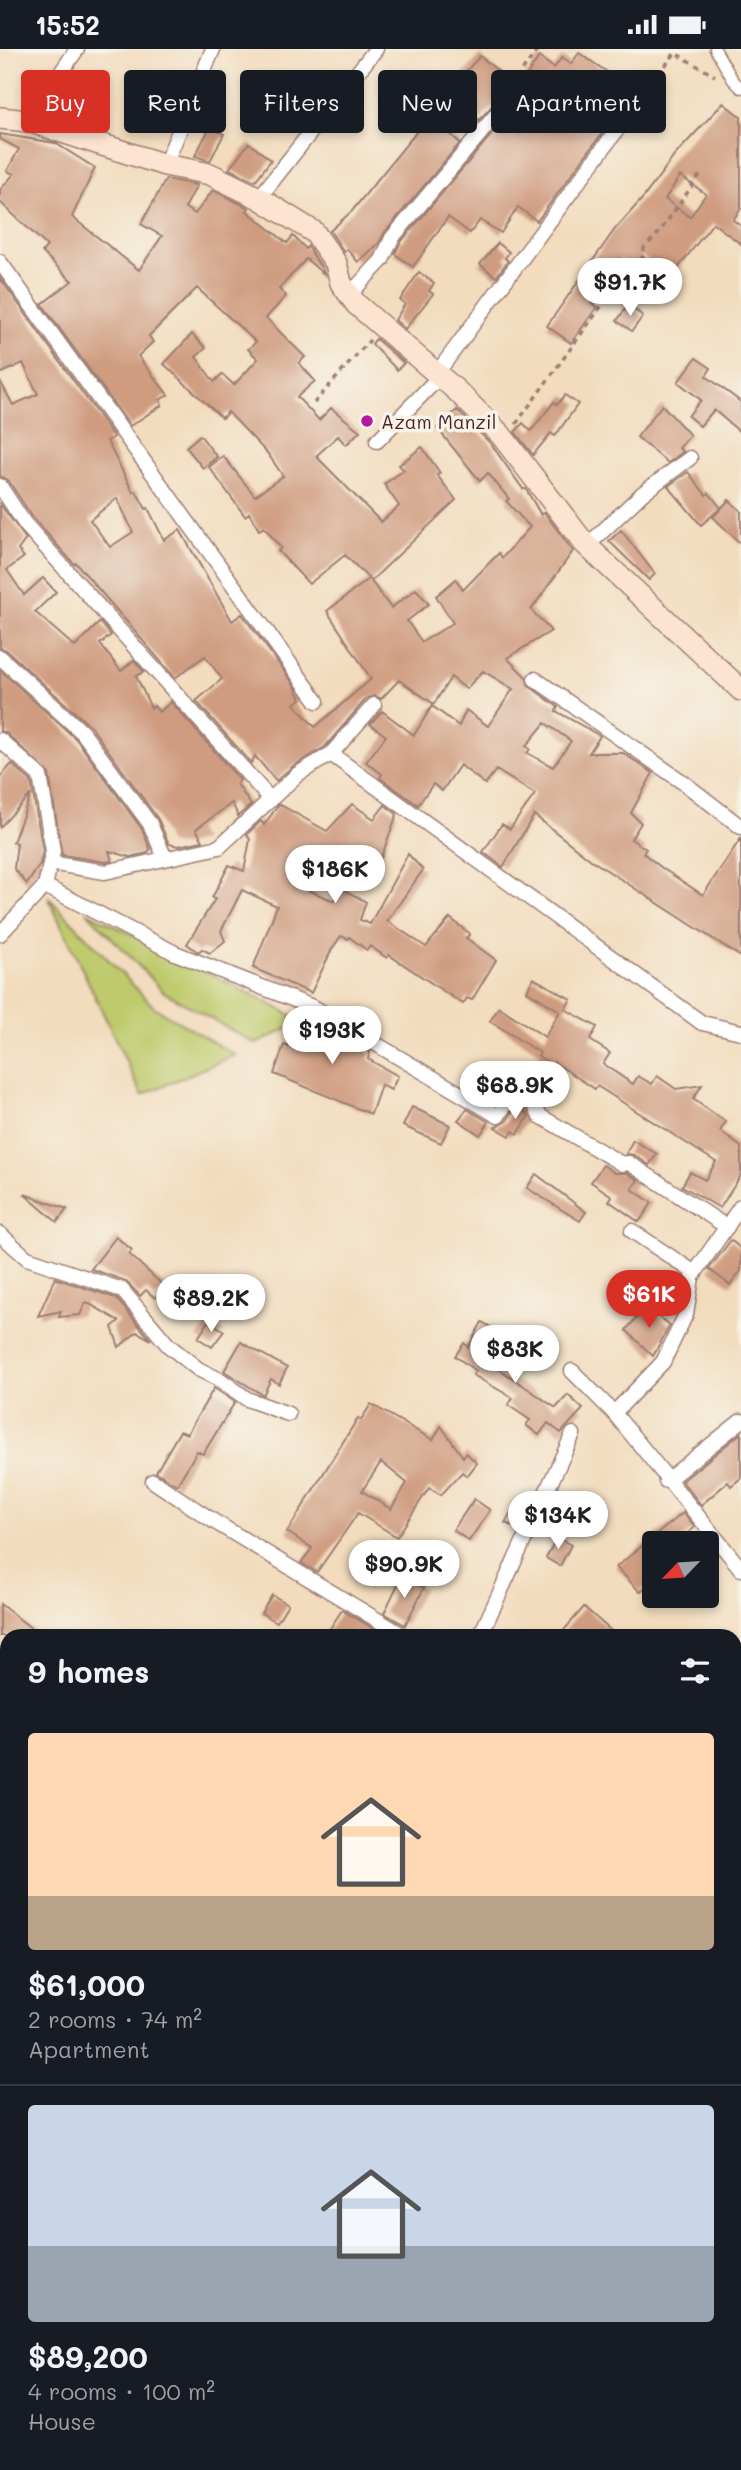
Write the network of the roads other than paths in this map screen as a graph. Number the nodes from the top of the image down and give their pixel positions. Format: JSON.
{"nodes":[{"id":1,"x":77,"y":49,"type":"edge"},
{"id":2,"x":213,"y":49,"type":"edge"},
{"id":3,"x":376,"y":49,"type":"edge"},
{"id":4,"x":715,"y":49,"type":"edge"},
{"id":5,"x":63,"y":70,"type":"edge"},
{"id":6,"x":737,"y":84,"type":"edge"},
{"id":7,"x":0,"y":118,"type":"edge"},
{"id":8,"x":21,"y":120,"type":"edge"},
{"id":9,"x":491,"y":121,"type":"edge"},
{"id":10,"x":65,"y":133,"type":"edge"},
{"id":11,"x":615,"y":133,"type":"edge"},
{"id":12,"x":165,"y":165,"type":"junction"},
{"id":13,"x":259,"y":198,"type":"junction"},
{"id":14,"x":0,"y":262,"type":"edge"},
{"id":15,"x":349,"y":295,"type":"junction"},
{"id":16,"x":440,"y":376,"type":"junction"},
{"id":17,"x":377,"y":441,"type":"dead end"},
{"id":18,"x":690,"y":458,"type":"dead end"},
{"id":19,"x":0,"y":487,"type":"edge"},
{"id":20,"x":587,"y":546,"type":"junction"},
{"id":21,"x":0,"y":657,"type":"edge"},
{"id":22,"x":535,"y":679,"type":"dead end"},
{"id":23,"x":741,"y":690,"type":"edge"},
{"id":24,"x":317,"y":701,"type":"dead end"},
{"id":25,"x":374,"y":705,"type":"dead end"},
{"id":26,"x":0,"y":740,"type":"edge"},
{"id":27,"x":331,"y":754,"type":"junction"},
{"id":28,"x":271,"y":800,"type":"junction"},
{"id":29,"x":741,"y":827,"type":"edge"},
{"id":30,"x":165,"y":858,"type":"junction"},
{"id":31,"x":50,"y":863,"type":"junction"},
{"id":32,"x":45,"y":886,"type":"junction"},
{"id":33,"x":0,"y":934,"type":"edge"},
{"id":34,"x":741,"y":1032,"type":"edge"},
{"id":35,"x":741,"y":1206,"type":"edge"},
{"id":36,"x":727,"y":1227,"type":"junction"},
{"id":37,"x":632,"y":1231,"type":"dead end"},
{"id":38,"x":0,"y":1234,"type":"edge"},
{"id":39,"x":695,"y":1273,"type":"junction"},
{"id":40,"x":572,"y":1371,"type":"dead end"},
{"id":41,"x":614,"y":1413,"type":"junction"},
{"id":42,"x":288,"y":1414,"type":"dead end"},
{"id":43,"x":741,"y":1421,"type":"edge"},
{"id":44,"x":573,"y":1434,"type":"dead end"},
{"id":45,"x":153,"y":1481,"type":"dead end"},
{"id":46,"x":666,"y":1481,"type":"junction"},
{"id":47,"x":741,"y":1569,"type":"edge"},
{"id":48,"x":392,"y":1629,"type":"edge"},
{"id":49,"x":483,"y":1629,"type":"edge"}],
"edges":[{"from":1,"to":5,"type":"street"},
{"from":2,"to":12,"type":"street"},
{"from":3,"to":13,"type":"street"},
{"from":4,"to":6,"type":"street"},
{"from":7,"to":8,"type":"main road"},
{"from":9,"to":15,"type":"street"},
{"from":10,"to":12,"type":"main road"},
{"from":11,"to":16,"type":"street"},
{"from":12,"to":13,"type":"main road"},
{"from":13,"to":15,"type":"main road"},
{"from":14,"to":24,"type":"street"},
{"from":15,"to":16,"type":"main road"},
{"from":16,"to":17,"type":"street"},
{"from":16,"to":20,"type":"main road"},
{"from":18,"to":20,"type":"street"},
{"from":19,"to":28,"type":"street"},
{"from":20,"to":23,"type":"main road"},
{"from":21,"to":30,"type":"street"},
{"from":22,"to":29,"type":"street"},
{"from":25,"to":27,"type":"street"},
{"from":26,"to":31,"type":"street"},
{"from":27,"to":28,"type":"street"},
{"from":27,"to":34,"type":"street"},
{"from":28,"to":30,"type":"street"},
{"from":30,"to":31,"type":"street"},
{"from":31,"to":32,"type":"street"},
{"from":32,"to":33,"type":"street"},
{"from":32,"to":36,"type":"street"},
{"from":35,"to":36,"type":"street"},
{"from":36,"to":39,"type":"street"},
{"from":37,"to":39,"type":"street"},
{"from":38,"to":42,"type":"street"},
{"from":39,"to":41,"type":"street"},
{"from":40,"to":41,"type":"street"},
{"from":41,"to":46,"type":"street"},
{"from":43,"to":46,"type":"street"},
{"from":44,"to":49,"type":"street"},
{"from":45,"to":48,"type":"street"},
{"from":46,"to":47,"type":"street"}]}
